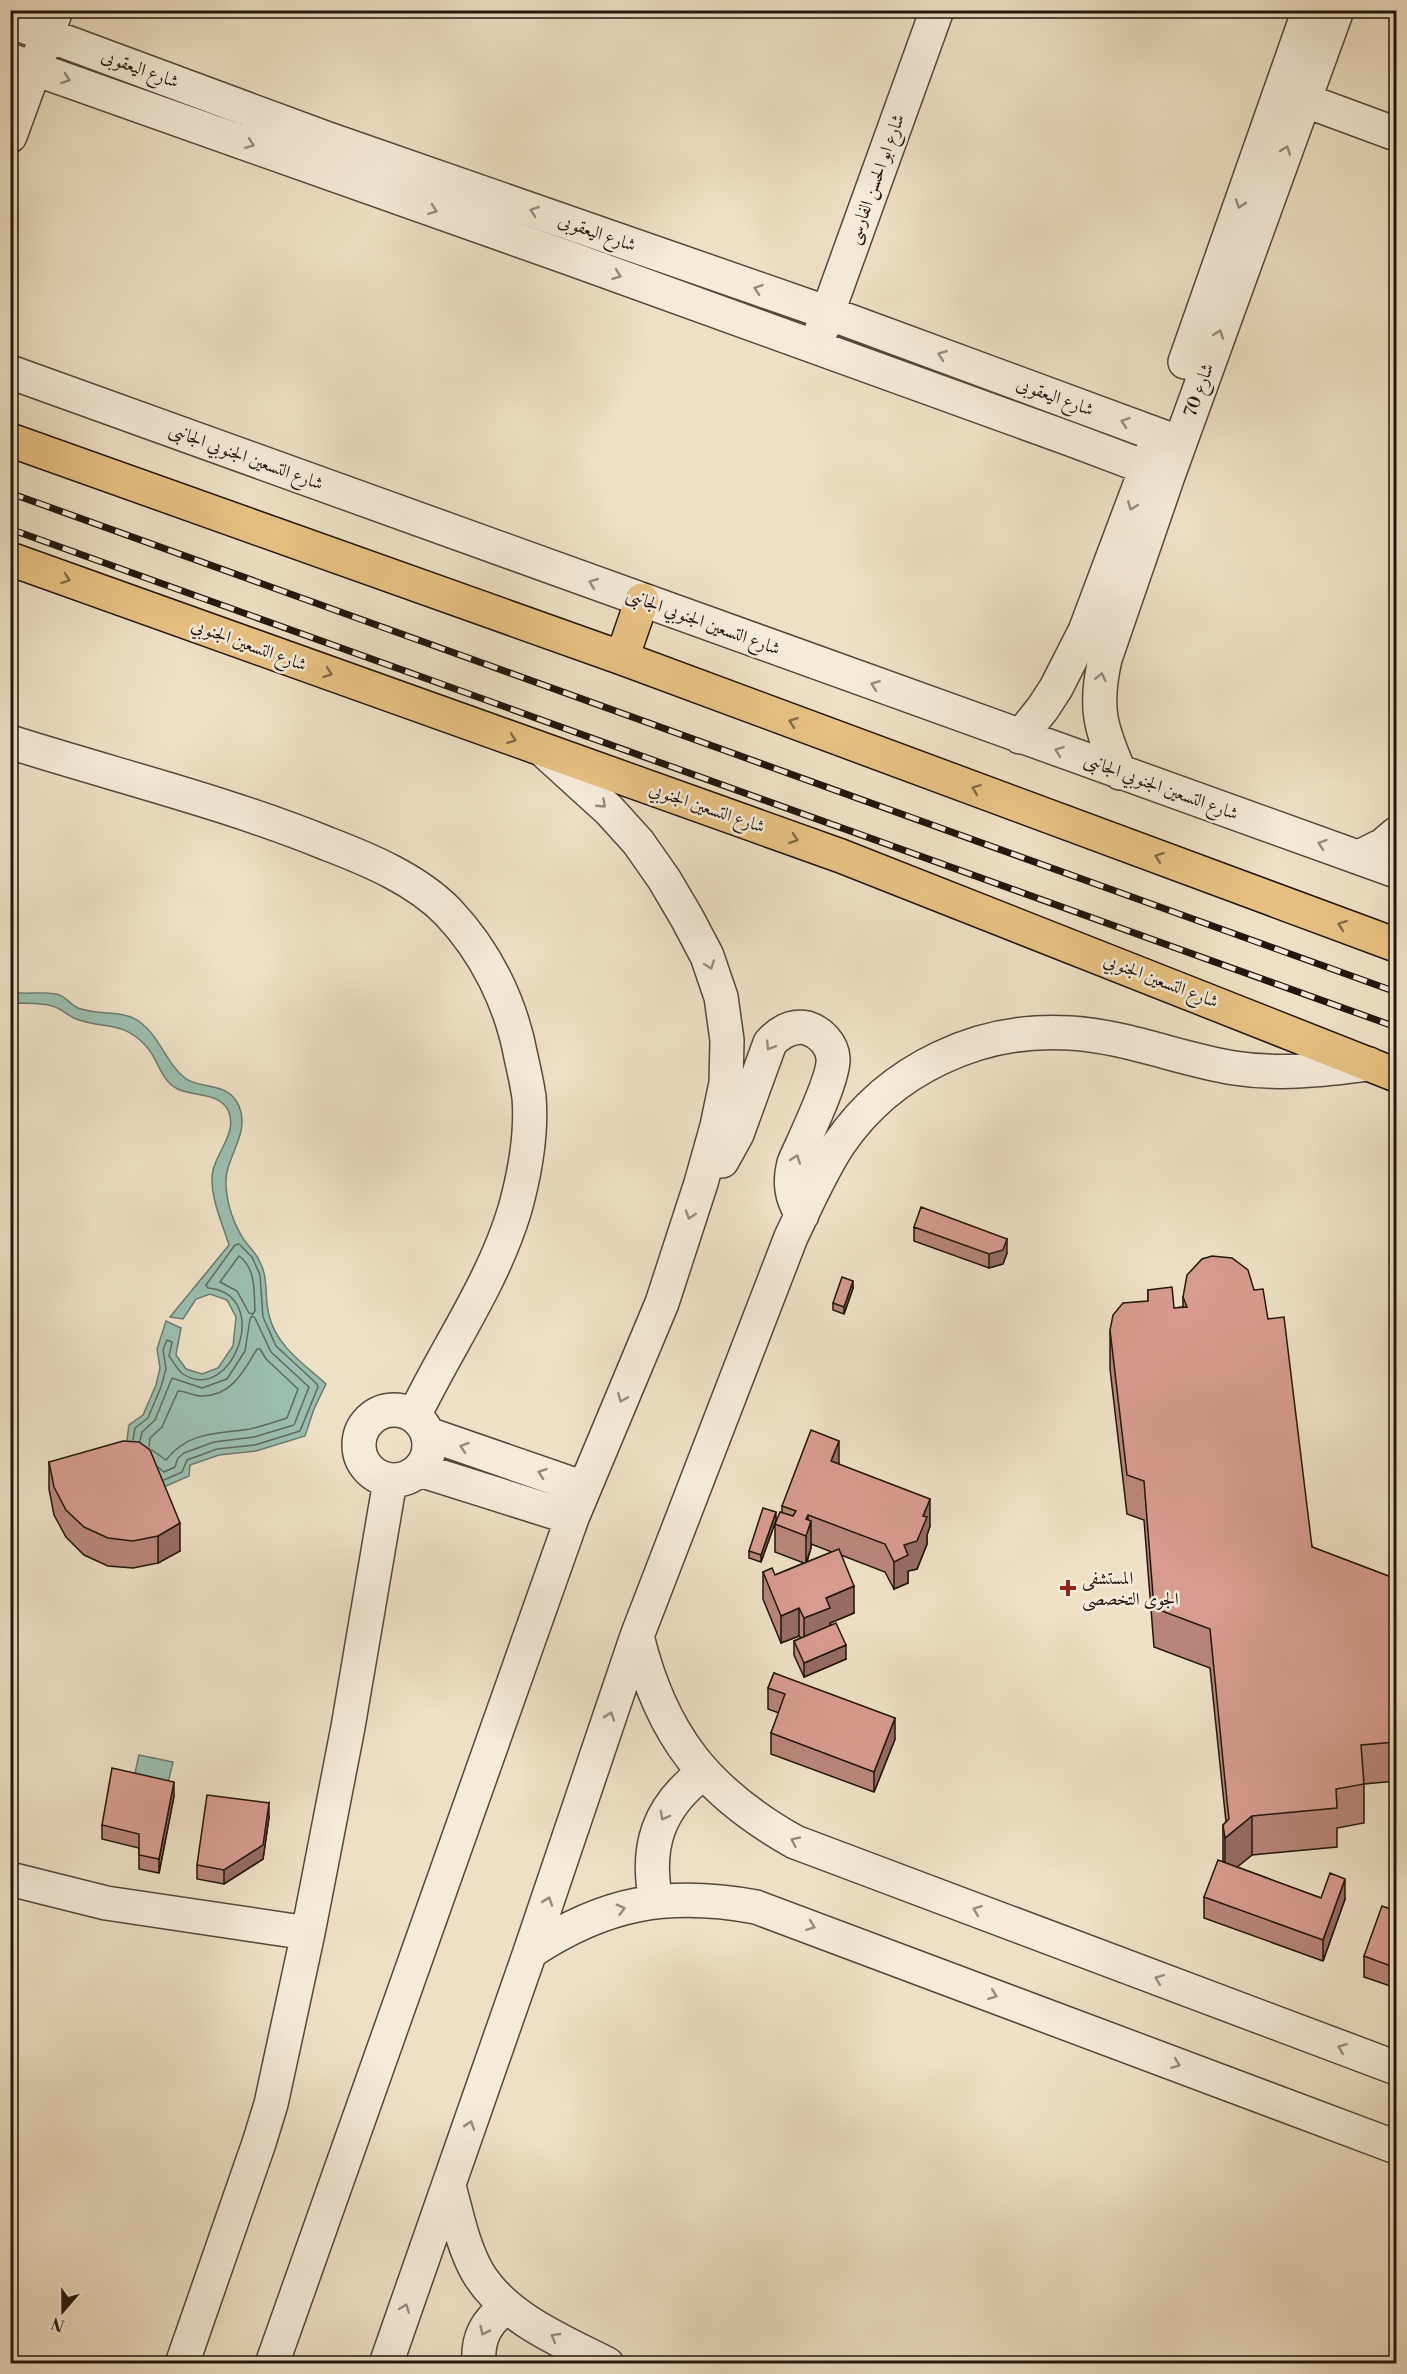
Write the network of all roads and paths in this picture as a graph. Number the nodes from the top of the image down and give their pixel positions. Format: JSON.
{"nodes":[{"id":1,"x":937,"y":10,"type":"edge"},
{"id":2,"x":1309,"y":10,"type":"edge"},
{"id":3,"x":1337,"y":10,"type":"edge"},
{"id":4,"x":15,"y":23,"type":"edge"},
{"id":5,"x":51,"y":23,"type":"edge"},
{"id":6,"x":23,"y":64,"type":"edge"},
{"id":7,"x":1292,"y":96,"type":"junction"},
{"id":8,"x":1396,"y":134,"type":"edge"},
{"id":9,"x":10,"y":136,"type":"edge"},
{"id":10,"x":828,"y":313,"type":"junction"},
{"id":11,"x":815,"y":347,"type":"junction"},
{"id":12,"x":10,"y":372,"type":"edge"},
{"id":13,"x":1170,"y":438,"type":"junction"},
{"id":14,"x":10,"y":440,"type":"edge"},
{"id":15,"x":1157,"y":472,"type":"junction"},
{"id":16,"x":10,"y":559,"type":"edge"},
{"id":17,"x":642,"y":600,"type":"junction"},
{"id":18,"x":622,"y":658,"type":"junction"},
{"id":19,"x":1020,"y":737,"type":"junction"},
{"id":20,"x":10,"y":742,"type":"edge"},
{"id":21,"x":543,"y":750,"type":"junction"},
{"id":22,"x":1120,"y":773,"type":"junction"},
{"id":23,"x":1396,"y":834,"type":"edge"},
{"id":24,"x":1359,"y":857,"type":"junction"},
{"id":25,"x":1396,"y":871,"type":"edge"},
{"id":26,"x":1396,"y":945,"type":"edge"},
{"id":27,"x":1383,"y":1069,"type":"edge"},
{"id":28,"x":701,"y":1183,"type":"junction"},
{"id":29,"x":802,"y":1215,"type":"junction"},
{"id":30,"x":421,"y":1425,"type":"junction"},
{"id":31,"x":405,"y":1476,"type":"junction"},
{"id":32,"x":584,"y":1488,"type":"junction"},
{"id":33,"x":572,"y":1518,"type":"junction"},
{"id":34,"x":636,"y":1636,"type":"junction"},
{"id":35,"x":703,"y":1773,"type":"junction"},
{"id":36,"x":10,"y":1879,"type":"edge"},
{"id":37,"x":656,"y":1901,"type":"junction"},
{"id":38,"x":308,"y":1933,"type":"junction"},
{"id":39,"x":531,"y":1952,"type":"junction"},
{"id":40,"x":1396,"y":2068,"type":"edge"},
{"id":41,"x":1396,"y":2147,"type":"edge"},
{"id":42,"x":449,"y":2186,"type":"junction"},
{"id":43,"x":506,"y":2307,"type":"junction"},
{"id":44,"x":182,"y":2364,"type":"edge"},
{"id":45,"x":272,"y":2364,"type":"edge"},
{"id":46,"x":386,"y":2364,"type":"edge"},
{"id":47,"x":479,"y":2364,"type":"edge"},
{"id":48,"x":607,"y":2364,"type":"edge"}],
"edges":[{"from":1,"to":10,"type":"street","name":"شارع ابو الحسن الفارسى"},
{"from":2,"to":7,"type":"street","name":"شارع 70"},
{"from":3,"to":7,"type":"street","name":"شارع 70"},
{"from":4,"to":5,"type":"street","name":"شارع اليعقوبى"},
{"from":5,"to":6,"type":"street"},
{"from":10,"to":5,"type":"street","name":"شارع اليعقوبى","one_way":true},
{"from":6,"to":9,"type":"street"},
{"from":6,"to":11,"type":"street","name":"شارع اليعقوبى","one_way":true},
{"from":7,"to":8,"type":"street"},
{"from":7,"to":13,"type":"street","name":"شارع 70"},
{"from":10,"to":11,"type":"street","name":"شارع ابو الحسن الفارسى"},
{"from":13,"to":10,"type":"street","name":"شارع اليعقوبى","one_way":true},
{"from":11,"to":15,"type":"street","name":"شارع اليعقوبى"},
{"from":17,"to":12,"type":"street","name":"شارع التسعين الجنوبي الجانبى","one_way":true},
{"from":13,"to":15,"type":"street","name":"شارع 70"},
{"from":14,"to":18,"type":"highway"},
{"from":15,"to":19,"type":"street","name":"شارع 70","one_way":true},
{"from":22,"to":15,"type":"street","name":"شارع 70","one_way":true},
{"from":16,"to":21,"type":"highway","name":"شارع التسعين الجنوبي","one_way":true},
{"from":17,"to":18,"type":"highway"},
{"from":19,"to":17,"type":"street","name":"شارع التسعين الجنوبي الجانبى","one_way":true},
{"from":26,"to":18,"type":"highway","one_way":true},
{"from":22,"to":19,"type":"street","name":"شارع التسعين الجنوبي الجانبى","one_way":true},
{"from":20,"to":30,"type":"street"},
{"from":21,"to":27,"type":"highway","name":"شارع التسعين الجنوبي","one_way":true},
{"from":21,"to":28,"type":"street","one_way":true},
{"from":24,"to":22,"type":"street","name":"شارع التسعين الجنوبي الجانبى","one_way":true},
{"from":23,"to":24,"type":"street"},
{"from":24,"to":25,"type":"street","name":"شارع التسعين الجنوبي الجانبى"},
{"from":27,"to":29,"type":"street"},
{"from":29,"to":28,"type":"street","one_way":true},
{"from":28,"to":32,"type":"street","one_way":true},
{"from":29,"to":34,"type":"street"},
{"from":30,"to":31,"type":"street"},
{"from":30,"to":31,"type":"street"},
{"from":32,"to":30,"type":"street","one_way":true},
{"from":31,"to":33,"type":"street"},
{"from":31,"to":38,"type":"street"},
{"from":32,"to":33,"type":"street"},
{"from":33,"to":45,"type":"street"},
{"from":34,"to":35,"type":"street"},
{"from":39,"to":34,"type":"street","one_way":true},
{"from":35,"to":37,"type":"street","one_way":true},
{"from":40,"to":35,"type":"street","one_way":true},
{"from":36,"to":38,"type":"street"},
{"from":39,"to":37,"type":"street","one_way":true},
{"from":37,"to":41,"type":"street","one_way":true},
{"from":38,"to":44,"type":"street"},
{"from":42,"to":39,"type":"street","one_way":true},
{"from":42,"to":43,"type":"street"},
{"from":46,"to":42,"type":"street","one_way":true},
{"from":43,"to":47,"type":"street","one_way":true},
{"from":48,"to":43,"type":"street","one_way":true}]}
